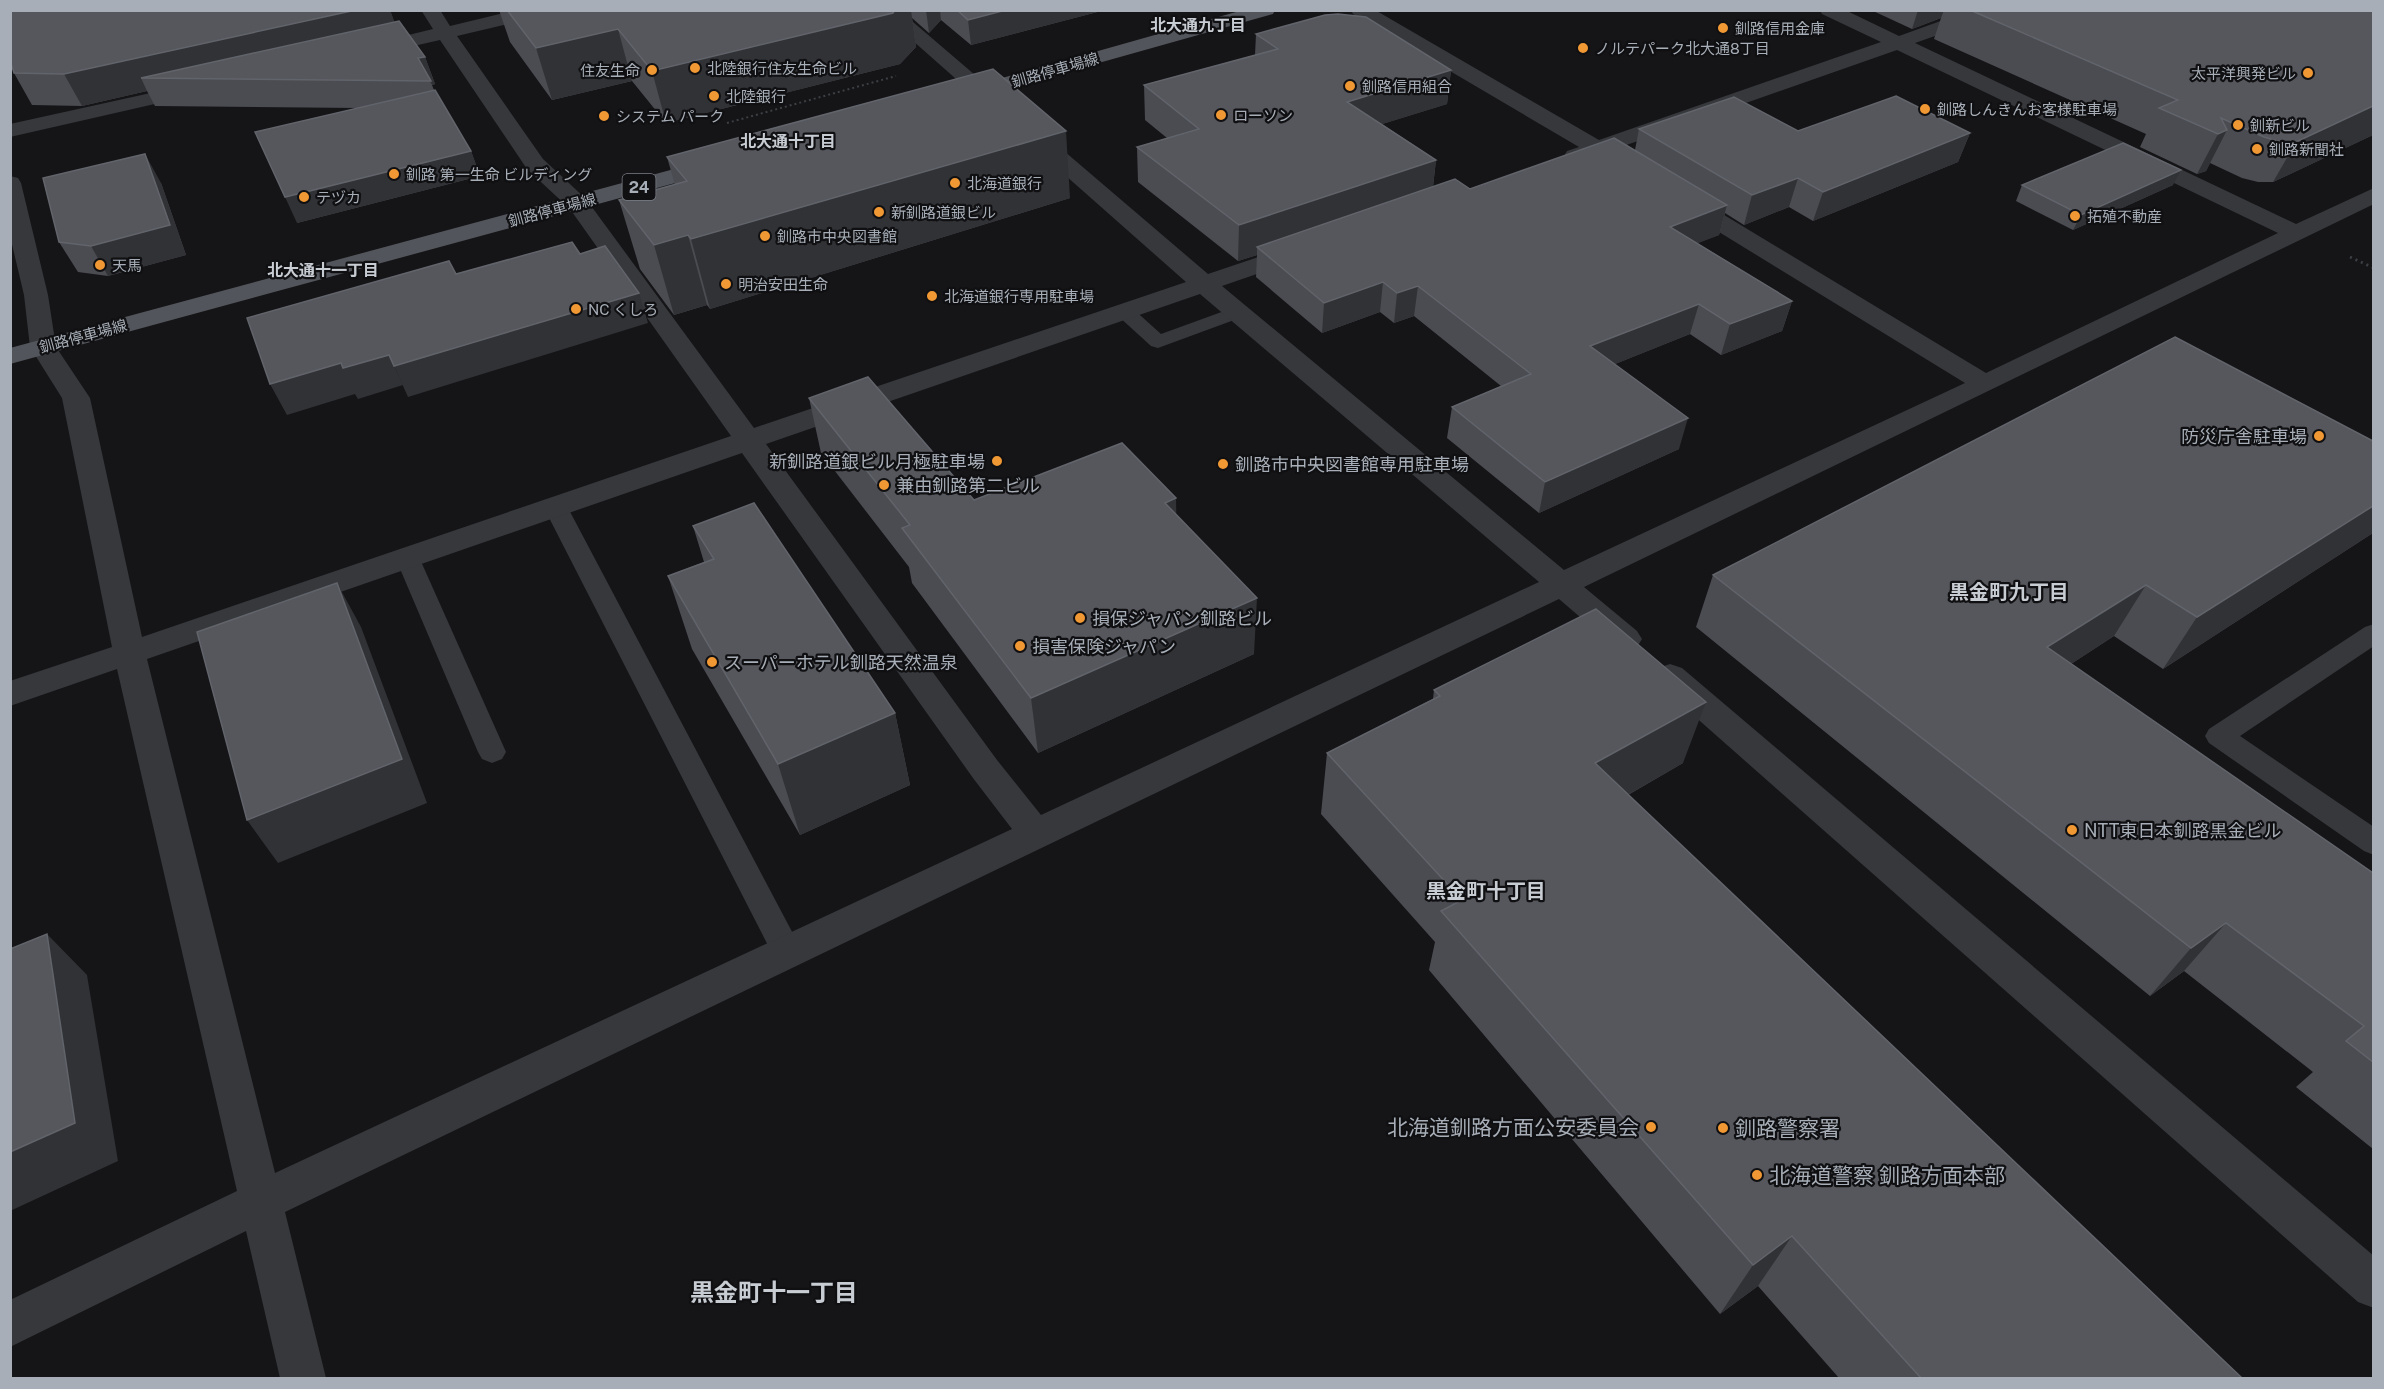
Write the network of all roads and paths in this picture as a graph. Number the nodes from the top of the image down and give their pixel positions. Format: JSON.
{"nodes":[{"id":1,"x":430,"y":10,"type":"edge"},
{"id":2,"x":543,"y":10,"type":"edge"},
{"id":3,"x":887,"y":10,"type":"edge"},
{"id":4,"x":1266,"y":10,"type":"edge"},
{"id":5,"x":1360,"y":10,"type":"edge"},
{"id":6,"x":1829,"y":10,"type":"edge"},
{"id":7,"x":1991,"y":10,"type":"edge"},
{"id":8,"x":446,"y":33,"type":"junction"},
{"id":9,"x":1896,"y":42,"type":"junction"},
{"id":10,"x":354,"y":54,"type":"edge"},
{"id":11,"x":906,"y":73,"type":"dead end"},
{"id":12,"x":217,"y":85,"type":"edge"},
{"id":13,"x":981,"y":90,"type":"junction"},
{"id":14,"x":948,"y":100,"type":"edge"},
{"id":15,"x":722,"y":124,"type":"dead end"},
{"id":16,"x":10,"y":131,"type":"edge"},
{"id":17,"x":1597,"y":148,"type":"junction"},
{"id":18,"x":733,"y":160,"type":"edge"},
{"id":19,"x":1553,"y":164,"type":"edge"},
{"id":20,"x":1627,"y":166,"type":"edge"},
{"id":21,"x":10,"y":183,"type":"edge"},
{"id":22,"x":1667,"y":190,"type":"edge"},
{"id":23,"x":2373,"y":195,"type":"edge"},
{"id":24,"x":578,"y":204,"type":"junction"},
{"id":25,"x":2295,"y":232,"type":"junction"},
{"id":26,"x":1323,"y":243,"type":"edge"},
{"id":27,"x":1204,"y":284,"type":"junction"},
{"id":28,"x":1124,"y":311,"type":"junction"},
{"id":29,"x":1238,"y":312,"type":"junction"},
{"id":30,"x":27,"y":351,"type":"edge"},
{"id":31,"x":1985,"y":384,"type":"junction"},
{"id":32,"x":747,"y":440,"type":"junction"},
{"id":33,"x":555,"y":506,"type":"junction"},
{"id":34,"x":407,"y":557,"type":"junction"},
{"id":35,"x":1561,"y":584,"type":"junction"},
{"id":36,"x":2373,"y":633,"type":"edge"},
{"id":37,"x":130,"y":654,"type":"junction"},
{"id":38,"x":10,"y":694,"type":"edge"},
{"id":39,"x":492,"y":752,"type":"dead end"},
{"id":40,"x":1036,"y":834,"type":"junction"},
{"id":41,"x":2373,"y":843,"type":"edge"},
{"id":42,"x":787,"y":952,"type":"junction"},
{"id":43,"x":260,"y":1202,"type":"junction"},
{"id":44,"x":2373,"y":1286,"type":"edge"},
{"id":45,"x":10,"y":1324,"type":"edge"},
{"id":46,"x":303,"y":1378,"type":"edge"}],
"edges":[{"from":1,"to":8,"type":"street"},
{"from":2,"to":8,"type":"street"},
{"from":3,"to":13,"type":"street"},
{"from":4,"to":13,"type":"main road","name":"釧路停車場線"},
{"from":5,"to":17,"type":"street"},
{"from":6,"to":9,"type":"street"},
{"from":7,"to":9,"type":"street"},
{"from":8,"to":10,"type":"street"},
{"from":8,"to":24,"type":"street"},
{"from":9,"to":17,"type":"street"},
{"from":9,"to":25,"type":"street"},
{"from":11,"to":15,"type":"path"},
{"from":12,"to":16,"type":"street"},
{"from":13,"to":14,"type":"main road","name":"釧路停車場線"},
{"from":13,"to":27,"type":"street"},
{"from":17,"to":19,"type":"street"},
{"from":17,"to":20,"type":"street"},
{"from":18,"to":24,"type":"main road","name":"釧路停車場線","number":"24"},
{"from":21,"to":30,"type":"street"},
{"from":22,"to":31,"type":"street"},
{"from":23,"to":25,"type":"street"},
{"from":24,"to":30,"type":"main road","name":"釧路停車場線","number":"24"},
{"from":24,"to":32,"type":"street"},
{"from":25,"to":31,"type":"street"},
{"from":26,"to":27,"type":"street"},
{"from":27,"to":28,"type":"street"},
{"from":27,"to":29,"type":"street"},
{"from":28,"to":29,"type":"lane"},
{"from":28,"to":32,"type":"street"},
{"from":29,"to":35,"type":"street"},
{"from":30,"to":37,"type":"street"},
{"from":31,"to":35,"type":"street"},
{"from":32,"to":33,"type":"street"},
{"from":32,"to":40,"type":"street"},
{"from":33,"to":34,"type":"street"},
{"from":33,"to":42,"type":"lane"},
{"from":34,"to":37,"type":"street"},
{"from":34,"to":39,"type":"lane"},
{"from":35,"to":40,"type":"street"},
{"from":35,"to":44,"type":"street"},
{"from":36,"to":41,"type":"lane"},
{"from":37,"to":38,"type":"street"},
{"from":37,"to":43,"type":"street"},
{"from":40,"to":42,"type":"street"},
{"from":42,"to":43,"type":"street"},
{"from":43,"to":45,"type":"street"},
{"from":43,"to":46,"type":"street"}]}
